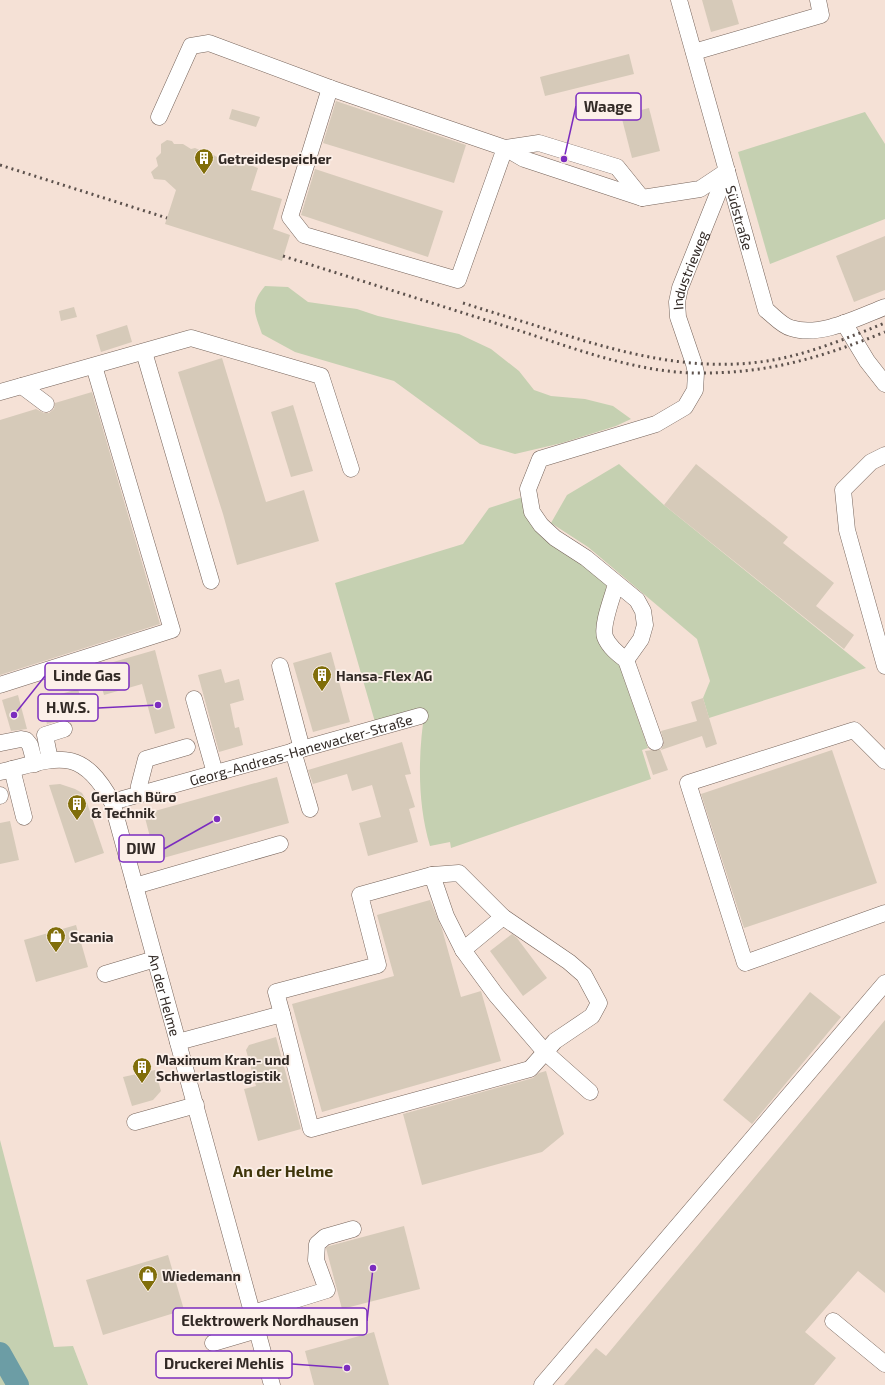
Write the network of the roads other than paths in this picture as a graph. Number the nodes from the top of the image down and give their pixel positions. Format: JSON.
{"nodes":[{"id":1,"x":680,"y":0,"type":"edge"},
{"id":2,"x":818,"y":0,"type":"edge"},
{"id":3,"x":694,"y":52,"type":"junction"},
{"id":4,"x":330,"y":88,"type":"junction"},
{"id":5,"x":159,"y":116,"type":"dead end"},
{"id":6,"x":505,"y":148,"type":"junction"},
{"id":7,"x":727,"y":171,"type":"junction"},
{"id":8,"x":642,"y":198,"type":"junction"},
{"id":9,"x":885,"y":306,"type":"edge"},
{"id":10,"x":844,"y":323,"type":"junction"},
{"id":11,"x":144,"y":352,"type":"junction"},
{"id":12,"x":94,"y":366,"type":"junction"},
{"id":13,"x":885,"y":384,"type":"edge"},
{"id":14,"x":22,"y":386,"type":"junction"},
{"id":15,"x":0,"y":392,"type":"edge"},
{"id":16,"x":46,"y":404,"type":"dead end"},
{"id":17,"x":885,"y":455,"type":"edge"},
{"id":18,"x":351,"y":469,"type":"dead end"},
{"id":19,"x":211,"y":581,"type":"dead end"},
{"id":20,"x":616,"y":584,"type":"junction"},
{"id":21,"x":626,"y":660,"type":"junction"},
{"id":22,"x":280,"y":666,"type":"dead end"},
{"id":23,"x":885,"y":666,"type":"edge"},
{"id":24,"x":0,"y":685,"type":"edge"},
{"id":25,"x":194,"y":699,"type":"dead end"},
{"id":26,"x":420,"y":716,"type":"dead end"},
{"id":27,"x":64,"y":729,"type":"dead end"},
{"id":28,"x":655,"y":742,"type":"dead end"},
{"id":29,"x":2,"y":743,"type":"dead end"},
{"id":30,"x":187,"y":747,"type":"dead end"},
{"id":31,"x":297,"y":750,"type":"junction"},
{"id":32,"x":885,"y":761,"type":"edge"},
{"id":33,"x":42,"y":762,"type":"junction"},
{"id":34,"x":6,"y":771,"type":"edge"},
{"id":35,"x":215,"y":773,"type":"junction"},
{"id":36,"x":139,"y":795,"type":"junction"},
{"id":37,"x":112,"y":802,"type":"junction"},
{"id":38,"x":310,"y":809,"type":"dead end"},
{"id":39,"x":24,"y":817,"type":"dead end"},
{"id":40,"x":280,"y":844,"type":"dead end"},
{"id":41,"x":432,"y":875,"type":"junction"},
{"id":42,"x":135,"y":886,"type":"junction"},
{"id":43,"x":503,"y":917,"type":"junction"},
{"id":44,"x":883,"y":918,"type":"edge"},
{"id":45,"x":463,"y":950,"type":"junction"},
{"id":46,"x":155,"y":959,"type":"junction"},
{"id":47,"x":105,"y":974,"type":"dead end"},
{"id":48,"x":885,"y":983,"type":"edge"},
{"id":49,"x":282,"y":1014,"type":"junction"},
{"id":50,"x":178,"y":1042,"type":"junction"},
{"id":51,"x":545,"y":1052,"type":"junction"},
{"id":52,"x":590,"y":1092,"type":"dead end"},
{"id":53,"x":196,"y":1106,"type":"junction"},
{"id":54,"x":135,"y":1122,"type":"dead end"},
{"id":55,"x":353,"y":1229,"type":"dead end"},
{"id":56,"x":253,"y":1313,"type":"junction"},
{"id":57,"x":833,"y":1321,"type":"dead end"},
{"id":58,"x":257,"y":1330,"type":"junction"},
{"id":59,"x":213,"y":1343,"type":"dead end"},
{"id":60,"x":885,"y":1364,"type":"edge"},
{"id":61,"x":272,"y":1385,"type":"edge"},
{"id":62,"x":542,"y":1385,"type":"edge"}],
"edges":[{"from":1,"to":3,"type":"street","name":"Südstraße"},
{"from":2,"to":3,"type":"street"},
{"from":3,"to":7,"type":"street","name":"Südstraße"},
{"from":4,"to":5,"type":"street"},
{"from":4,"to":6,"type":"street"},
{"from":4,"to":6,"type":"street"},
{"from":6,"to":8,"type":"street"},
{"from":6,"to":8,"type":"street"},
{"from":7,"to":8,"type":"street"},
{"from":7,"to":10,"type":"street","name":"Südstraße"},
{"from":7,"to":20,"type":"street","name":"Industrieweg"},
{"from":9,"to":10,"type":"street","name":"Südstraße"},
{"from":10,"to":13,"type":"street"},
{"from":11,"to":12,"type":"street"},
{"from":11,"to":18,"type":"street"},
{"from":11,"to":19,"type":"street"},
{"from":12,"to":14,"type":"street"},
{"from":12,"to":24,"type":"street"},
{"from":14,"to":15,"type":"street"},
{"from":14,"to":16,"type":"street"},
{"from":17,"to":23,"type":"street"},
{"from":20,"to":21,"type":"street"},
{"from":20,"to":21,"type":"street"},
{"from":21,"to":28,"type":"street"},
{"from":22,"to":31,"type":"street"},
{"from":25,"to":35,"type":"street"},
{"from":26,"to":31,"type":"street","name":"Georg-Andreas-Hanewacker-Straße"},
{"from":27,"to":33,"type":"street"},
{"from":29,"to":33,"type":"street"},
{"from":30,"to":36,"type":"street"},
{"from":31,"to":35,"type":"street","name":"Georg-Andreas-Hanewacker-Straße"},
{"from":31,"to":38,"type":"street"},
{"from":32,"to":44,"type":"street"},
{"from":33,"to":34,"type":"street","name":"An der Helme"},
{"from":33,"to":37,"type":"street","name":"An der Helme"},
{"from":34,"to":39,"type":"street"},
{"from":35,"to":36,"type":"street","name":"Georg-Andreas-Hanewacker-Straße"},
{"from":36,"to":37,"type":"street","name":"Georg-Andreas-Hanewacker-Straße"},
{"from":37,"to":42,"type":"street","name":"An der Helme"},
{"from":40,"to":42,"type":"street"},
{"from":41,"to":43,"type":"street"},
{"from":41,"to":45,"type":"street"},
{"from":41,"to":49,"type":"street"},
{"from":42,"to":46,"type":"street","name":"An der Helme"},
{"from":43,"to":45,"type":"street"},
{"from":43,"to":51,"type":"street"},
{"from":45,"to":51,"type":"street"},
{"from":46,"to":47,"type":"street"},
{"from":46,"to":50,"type":"street","name":"An der Helme"},
{"from":48,"to":62,"type":"street"},
{"from":49,"to":50,"type":"street"},
{"from":49,"to":51,"type":"street"},
{"from":50,"to":53,"type":"street","name":"An der Helme"},
{"from":51,"to":52,"type":"street"},
{"from":53,"to":54,"type":"street"},
{"from":53,"to":56,"type":"street","name":"An der Helme"},
{"from":55,"to":56,"type":"street"},
{"from":56,"to":58,"type":"street","name":"An der Helme"},
{"from":57,"to":60,"type":"street"},
{"from":58,"to":59,"type":"street"},
{"from":58,"to":61,"type":"street","name":"An der Helme"}]}
